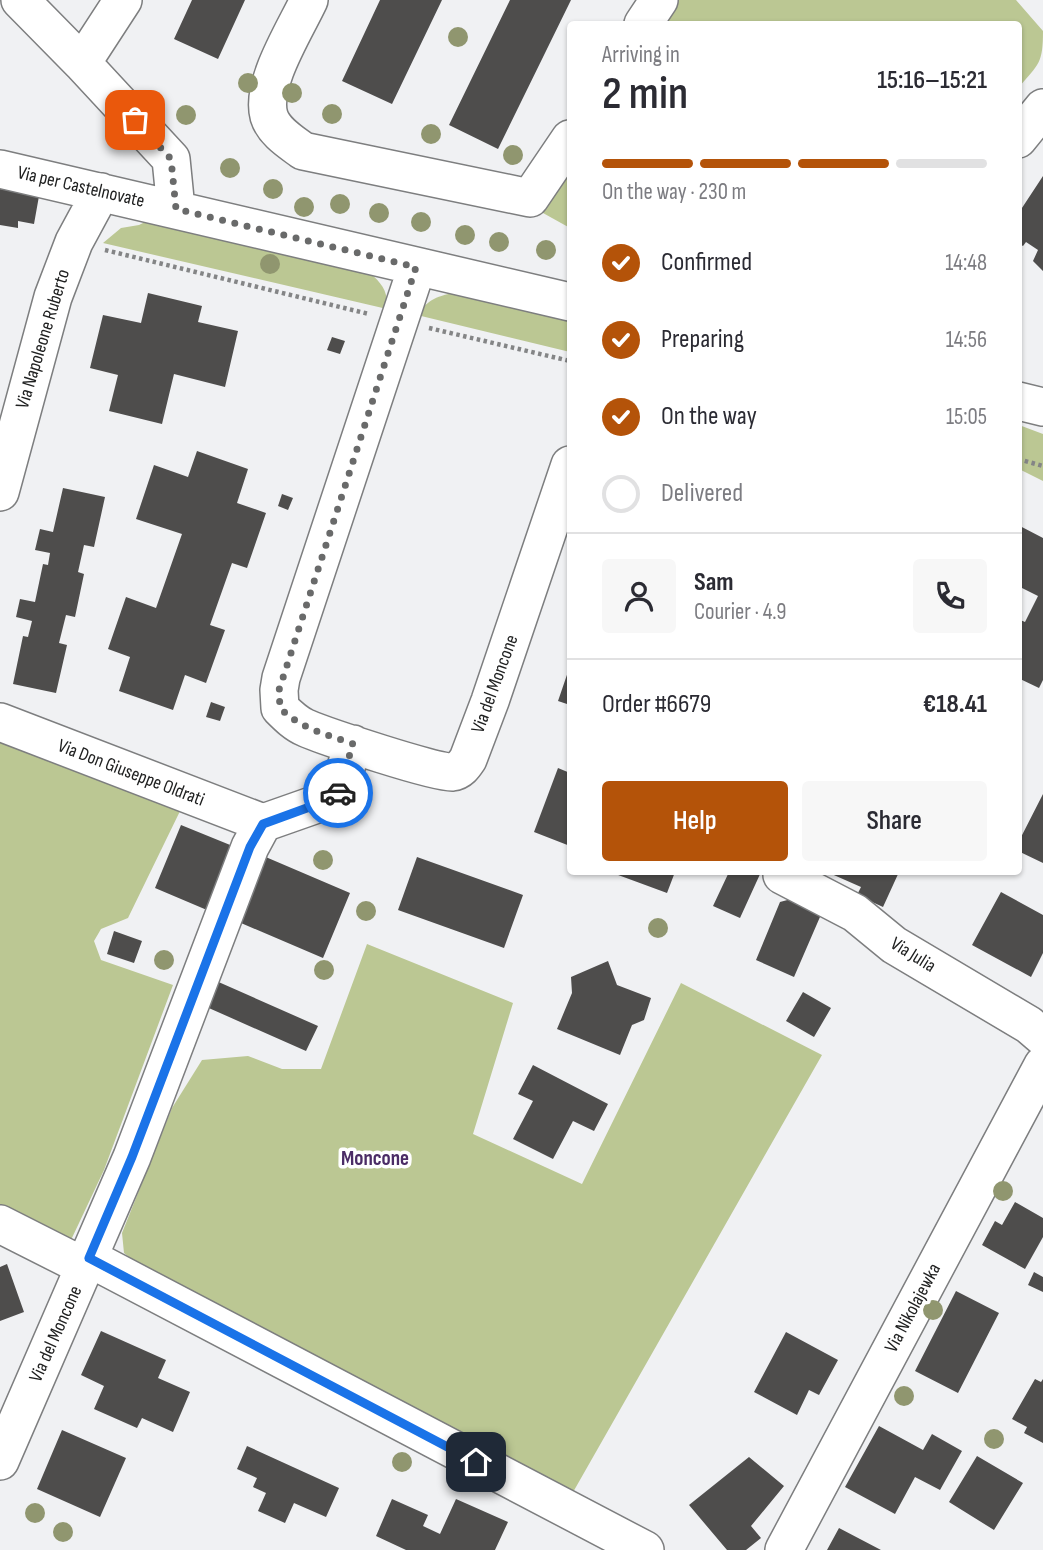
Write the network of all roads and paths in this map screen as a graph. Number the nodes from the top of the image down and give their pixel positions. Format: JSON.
{"nodes":[{"id":1,"x":20,"y":0,"type":"edge"},
{"id":2,"x":122,"y":0,"type":"edge"},
{"id":3,"x":309,"y":0,"type":"edge"},
{"id":4,"x":659,"y":0,"type":"edge"},
{"id":5,"x":645,"y":21,"type":"edge"},
{"id":6,"x":82,"y":63,"type":"junction"},
{"id":7,"x":1043,"y":108,"type":"edge"},
{"id":8,"x":1022,"y":134,"type":"edge"},
{"id":9,"x":567,"y":143,"type":"edge"},
{"id":10,"x":0,"y":169,"type":"edge"},
{"id":11,"x":101,"y":192,"type":"junction"},
{"id":12,"x":176,"y":209,"type":"junction"},
{"id":13,"x":74,"y":242,"type":"junction"},
{"id":14,"x":416,"y":267,"type":"junction"},
{"id":15,"x":567,"y":301,"type":"edge"},
{"id":16,"x":399,"y":321,"type":"junction"},
{"id":17,"x":567,"y":360,"type":"edge"},
{"id":18,"x":1022,"y":402,"type":"edge"},
{"id":19,"x":1043,"y":407,"type":"edge"},
{"id":20,"x":1022,"y":460,"type":"edge"},
{"id":21,"x":1043,"y":466,"type":"edge"},
{"id":22,"x":567,"y":485,"type":"edge"},
{"id":23,"x":0,"y":492,"type":"edge"},
{"id":24,"x":0,"y":722,"type":"edge"},
{"id":25,"x":353,"y":744,"type":"junction"},
{"id":26,"x":263,"y":824,"type":"junction"},
{"id":27,"x":782,"y":875,"type":"dead end"},
{"id":28,"x":1043,"y":1037,"type":"edge"},
{"id":29,"x":1043,"y":1065,"type":"edge"},
{"id":30,"x":0,"y":1224,"type":"edge"},
{"id":31,"x":87,"y":1263,"type":"junction"},
{"id":32,"x":0,"y":1461,"type":"edge"},
{"id":33,"x":587,"y":1537,"type":"edge"},
{"id":34,"x":645,"y":1550,"type":"edge"},
{"id":35,"x":784,"y":1550,"type":"edge"}],
"edges":[{"from":1,"to":6,"type":"street"},
{"from":2,"to":6,"type":"street"},
{"from":3,"to":9,"type":"street"},
{"from":4,"to":5,"type":"street"},
{"from":6,"to":12,"type":"street"},
{"from":7,"to":8,"type":"street"},
{"from":10,"to":11,"type":"street","name":"Via per Castelnovate"},
{"from":11,"to":12,"type":"street","name":"Via per Castelnovate"},
{"from":11,"to":13,"type":"street","name":"Via Napoleone Ruberto"},
{"from":12,"to":14,"type":"street","name":"Via per Castelnovate"},
{"from":13,"to":16,"type":"path"},
{"from":13,"to":23,"type":"street","name":"Via Napoleone Ruberto"},
{"from":14,"to":15,"type":"street","name":"Via per Castelnovate"},
{"from":14,"to":16,"type":"street","name":"Via del Moncone"},
{"from":16,"to":17,"type":"path"},
{"from":16,"to":25,"type":"street","name":"Via del Moncone"},
{"from":18,"to":19,"type":"street"},
{"from":20,"to":21,"type":"path"},
{"from":22,"to":25,"type":"street","name":"Via del Moncone"},
{"from":24,"to":26,"type":"street","name":"Via Don Giuseppe Oldrati"},
{"from":25,"to":26,"type":"street"},
{"from":26,"to":31,"type":"street","name":"Via del Moncone"},
{"from":27,"to":28,"type":"street","name":"Via Julia"},
{"from":29,"to":35,"type":"street","name":"Via Nikolajewka"},
{"from":30,"to":31,"type":"street"},
{"from":31,"to":32,"type":"street","name":"Via del Moncone"},
{"from":31,"to":33,"type":"street"},
{"from":33,"to":34,"type":"street"}]}
